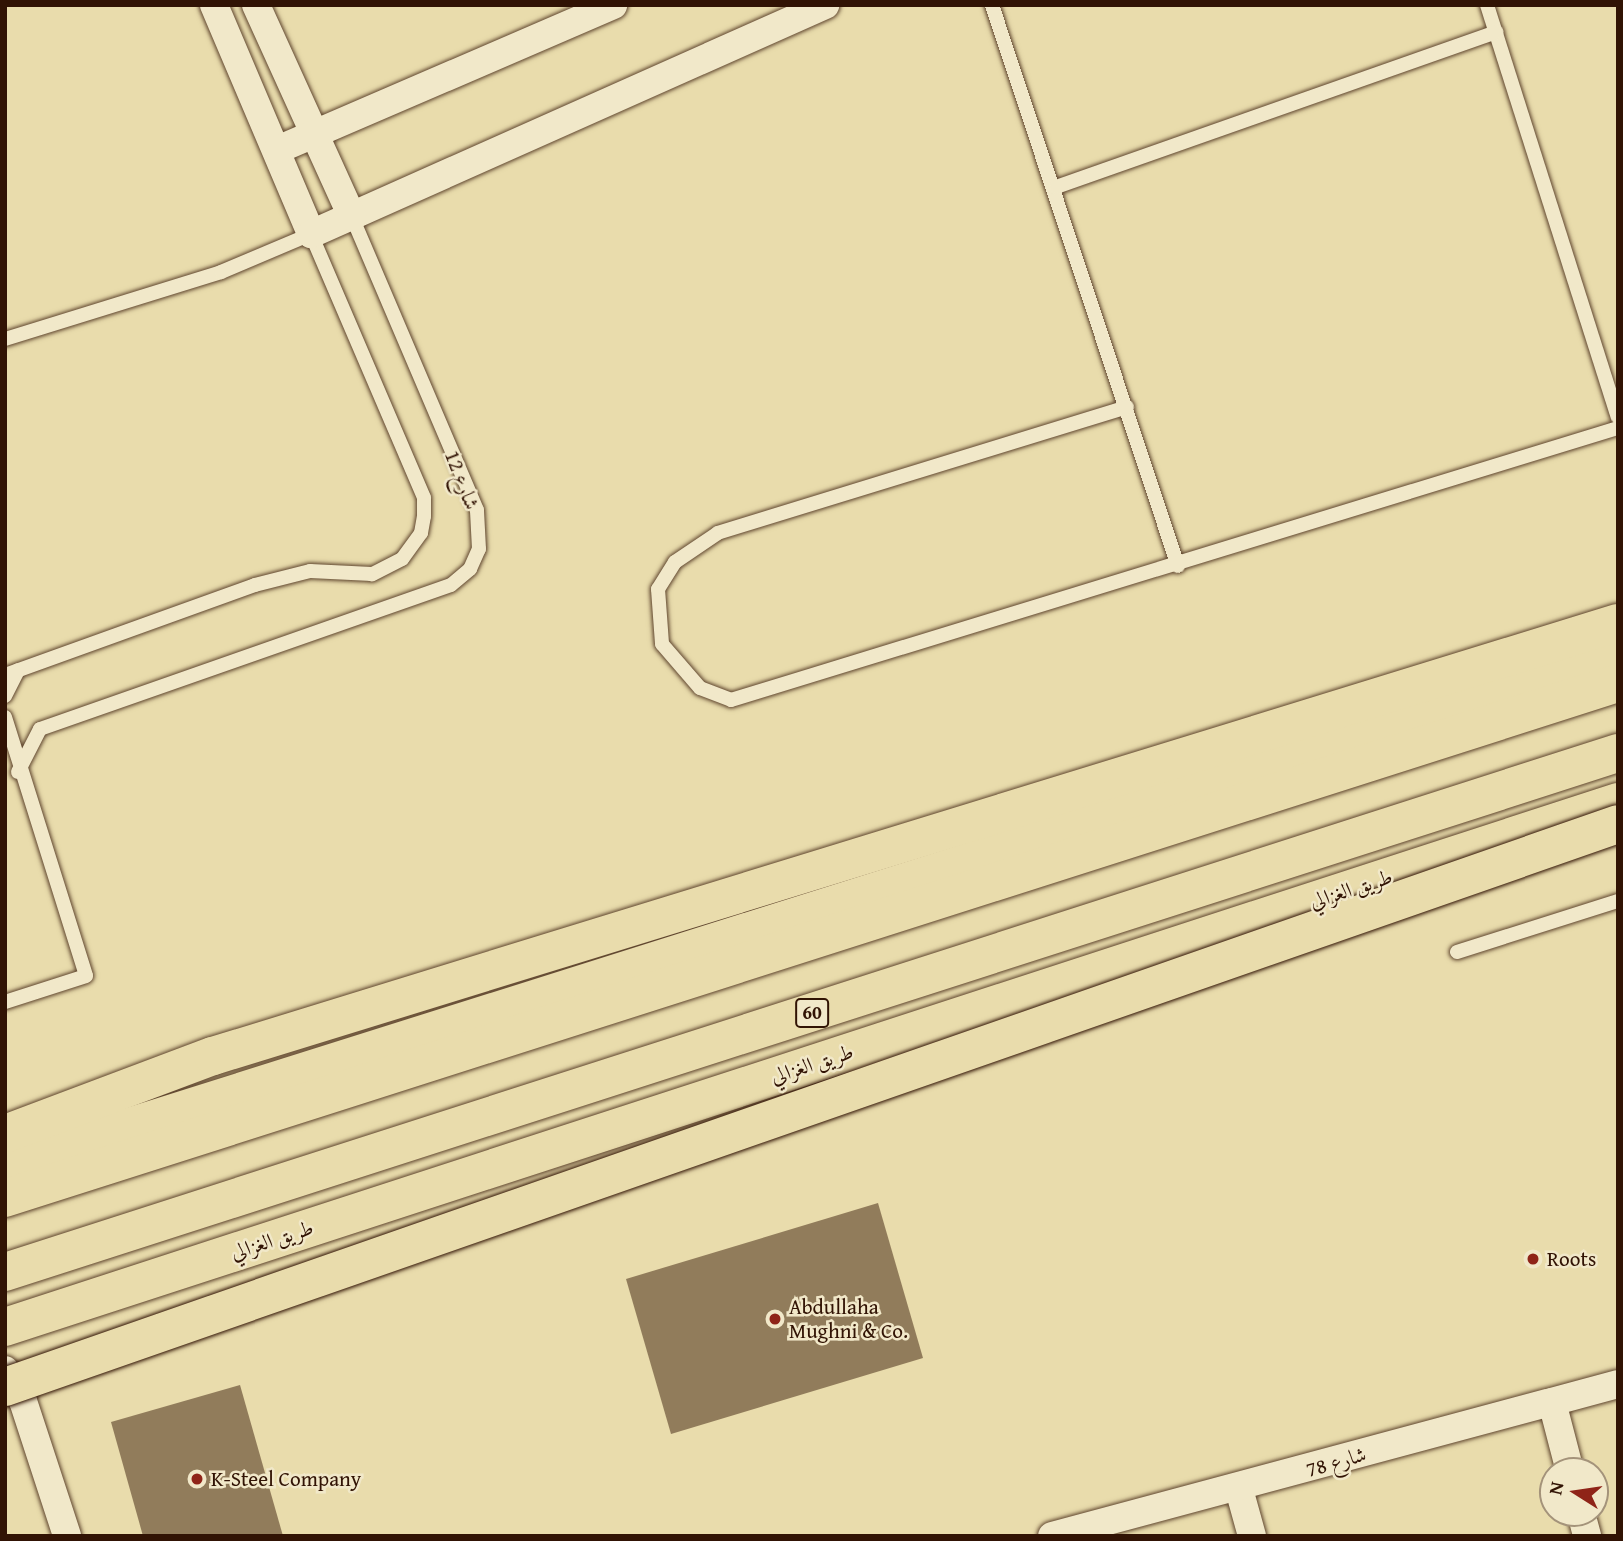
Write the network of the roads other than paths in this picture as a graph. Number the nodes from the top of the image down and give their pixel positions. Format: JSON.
{"nodes":[{"id":1,"x":214,"y":5,"type":"edge"},
{"id":2,"x":256,"y":5,"type":"edge"},
{"id":3,"x":612,"y":5,"type":"edge"},
{"id":4,"x":825,"y":5,"type":"edge"},
{"id":5,"x":992,"y":5,"type":"edge"},
{"id":6,"x":1487,"y":5,"type":"edge"},
{"id":7,"x":1496,"y":32,"type":"junction"},
{"id":8,"x":312,"y":135,"type":"junction"},
{"id":9,"x":277,"y":150,"type":"junction"},
{"id":10,"x":1056,"y":187,"type":"junction"},
{"id":11,"x":352,"y":217,"type":"junction"},
{"id":12,"x":311,"y":233,"type":"junction"},
{"id":13,"x":5,"y":339,"type":"edge"},
{"id":14,"x":1127,"y":407,"type":"junction"},
{"id":15,"x":1618,"y":417,"type":"edge"},
{"id":16,"x":1618,"y":428,"type":"edge"},
{"id":17,"x":1178,"y":566,"type":"junction"},
{"id":18,"x":1618,"y":623,"type":"edge"},
{"id":19,"x":1618,"y":657,"type":"edge"},
{"id":20,"x":12,"y":673,"type":"edge"},
{"id":21,"x":1618,"y":683,"type":"edge"},
{"id":22,"x":5,"y":696,"type":"edge"},
{"id":23,"x":5,"y":717,"type":"edge"},
{"id":24,"x":1618,"y":753,"type":"edge"},
{"id":25,"x":18,"y":772,"type":"junction"},
{"id":26,"x":1618,"y":802,"type":"edge"},
{"id":27,"x":1618,"y":824,"type":"edge"},
{"id":28,"x":1618,"y":901,"type":"edge"},
{"id":29,"x":1458,"y":953,"type":"dead end"},
{"id":30,"x":5,"y":1002,"type":"edge"},
{"id":31,"x":5,"y":1134,"type":"edge"},
{"id":32,"x":5,"y":1166,"type":"edge"},
{"id":33,"x":5,"y":1198,"type":"edge"},
{"id":34,"x":5,"y":1272,"type":"edge"},
{"id":35,"x":5,"y":1327,"type":"edge"},
{"id":36,"x":5,"y":1370,"type":"edge"},
{"id":37,"x":1618,"y":1384,"type":"edge"},
{"id":38,"x":5,"y":1387,"type":"edge"},
{"id":39,"x":1552,"y":1402,"type":"junction"},
{"id":40,"x":1566,"y":1457,"type":"edge"},
{"id":41,"x":1239,"y":1489,"type":"junction"},
{"id":42,"x":67,"y":1536,"type":"edge"},
{"id":43,"x":1052,"y":1536,"type":"edge"},
{"id":44,"x":1252,"y":1536,"type":"edge"}],
"edges":[{"from":1,"to":9,"type":"street","name":"شارع 12"},
{"from":2,"to":8,"type":"street","name":"شارع 12"},
{"from":3,"to":8,"type":"street"},
{"from":4,"to":11,"type":"street"},
{"from":5,"to":10,"type":"lane"},
{"from":6,"to":7,"type":"lane"},
{"from":7,"to":10,"type":"lane"},
{"from":7,"to":15,"type":"lane"},
{"from":8,"to":9,"type":"street"},
{"from":8,"to":11,"type":"street","name":"شارع 12"},
{"from":9,"to":12,"type":"street","name":"شارع 12"},
{"from":10,"to":14,"type":"lane"},
{"from":11,"to":12,"type":"street"},
{"from":11,"to":25,"type":"lane","name":"شارع 12"},
{"from":12,"to":13,"type":"lane"},
{"from":12,"to":20,"type":"lane","name":"شارع 12"},
{"from":14,"to":17,"type":"lane"},
{"from":14,"to":17,"type":"lane"},
{"from":16,"to":17,"type":"lane"},
{"from":18,"to":31,"type":"main road"},
{"from":19,"to":32,"type":"main road"},
{"from":20,"to":22,"type":"lane"},
{"from":21,"to":33,"type":"main road"},
{"from":23,"to":25,"type":"lane"},
{"from":24,"to":34,"type":"main road","number":"60"},
{"from":25,"to":30,"type":"lane"},
{"from":26,"to":35,"type":"main road","name":"طريق الغزالي"},
{"from":27,"to":38,"type":"main road","bridge":true},
{"from":28,"to":29,"type":"lane"},
{"from":36,"to":42,"type":"street"},
{"from":37,"to":39,"type":"street","name":"شارع 78"},
{"from":39,"to":40,"type":"street"},
{"from":39,"to":41,"type":"street","name":"شارع 78"},
{"from":41,"to":43,"type":"street","name":"شارع 78"},
{"from":41,"to":44,"type":"street"}]}
